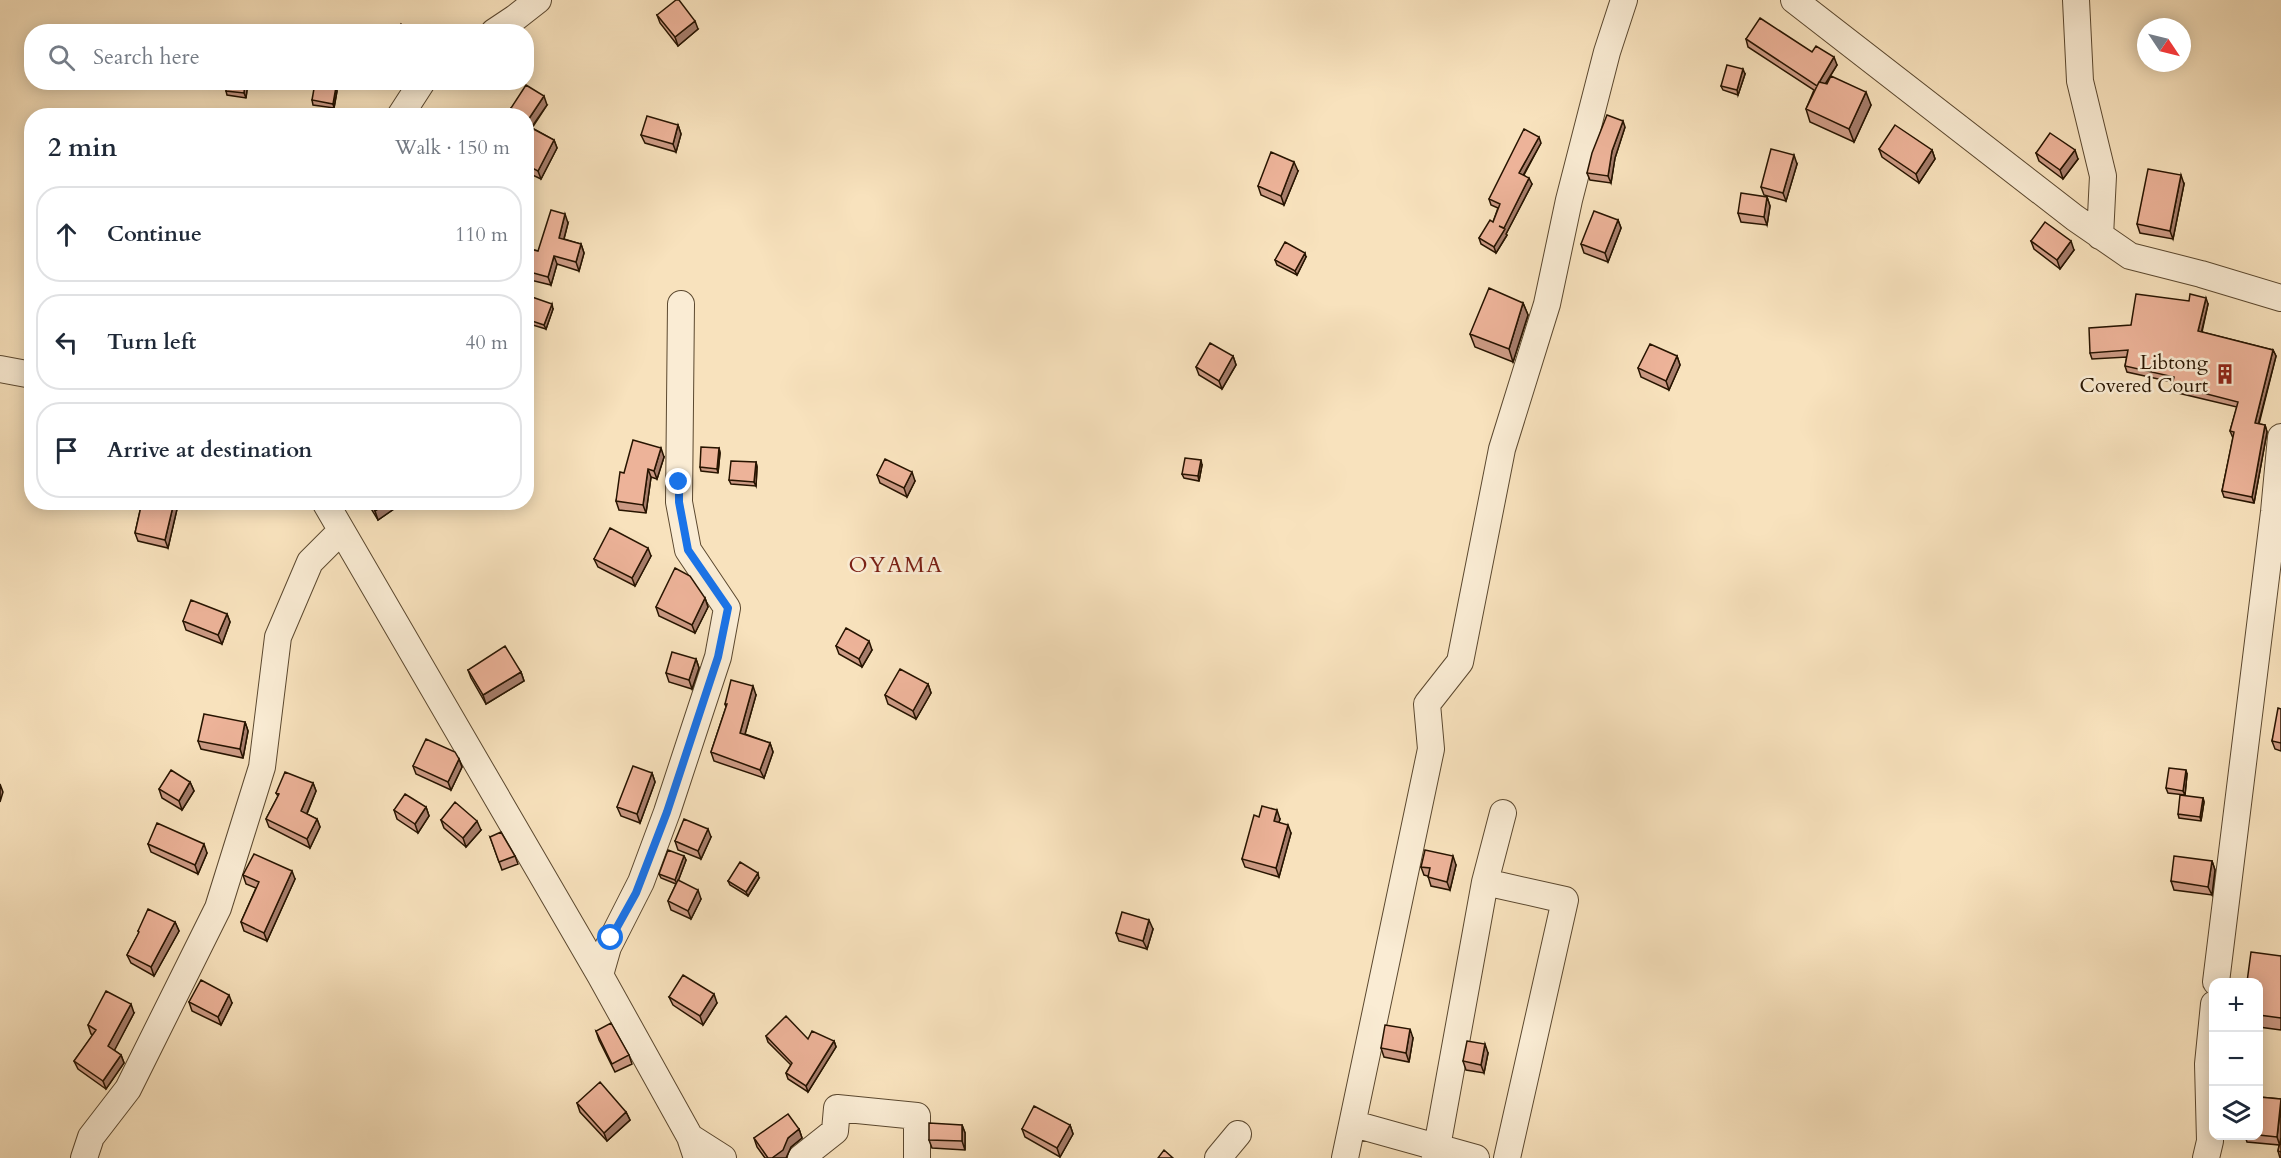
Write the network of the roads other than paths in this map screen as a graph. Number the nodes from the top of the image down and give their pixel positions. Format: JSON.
{"nodes":[{"id":1,"x":538,"y":0,"type":"edge"},
{"id":2,"x":1624,"y":0,"type":"edge"},
{"id":3,"x":1794,"y":0,"type":"edge"},
{"id":4,"x":2076,"y":0,"type":"edge"},
{"id":5,"x":506,"y":24,"type":"edge"},
{"id":6,"x":417,"y":90,"type":"edge"},
{"id":7,"x":405,"y":108,"type":"edge"},
{"id":8,"x":2100,"y":236,"type":"junction"},
{"id":9,"x":2281,"y":298,"type":"edge"},
{"id":10,"x":681,"y":304,"type":"dead end"},
{"id":11,"x":0,"y":369,"type":"edge"},
{"id":12,"x":24,"y":374,"type":"edge"},
{"id":13,"x":2281,"y":436,"type":"edge"},
{"id":14,"x":329,"y":510,"type":"edge"},
{"id":15,"x":341,"y":531,"type":"junction"},
{"id":16,"x":1503,"y":813,"type":"dead end"},
{"id":17,"x":1485,"y":882,"type":"junction"},
{"id":18,"x":600,"y":975,"type":"junction"},
{"id":19,"x":2216,"y":978,"type":"edge"},
{"id":20,"x":2211,"y":1032,"type":"edge"},
{"id":21,"x":1354,"y":1124,"type":"junction"},
{"id":22,"x":1238,"y":1134,"type":"dead end"},
{"id":23,"x":694,"y":1147,"type":"edge"},
{"id":24,"x":1436,"y":1153,"type":"edge"},
{"id":25,"x":84,"y":1158,"type":"edge"},
{"id":26,"x":723,"y":1158,"type":"edge"},
{"id":27,"x":801,"y":1158,"type":"edge"},
{"id":28,"x":917,"y":1158,"type":"edge"},
{"id":29,"x":1218,"y":1158,"type":"edge"},
{"id":30,"x":1345,"y":1158,"type":"edge"},
{"id":31,"x":1476,"y":1158,"type":"edge"},
{"id":32,"x":1507,"y":1158,"type":"edge"},
{"id":33,"x":2206,"y":1158,"type":"edge"}],
"edges":[{"from":1,"to":5,"type":"street"},
{"from":2,"to":21,"type":"street"},
{"from":3,"to":8,"type":"street"},
{"from":4,"to":8,"type":"street"},
{"from":6,"to":7,"type":"street"},
{"from":8,"to":9,"type":"street"},
{"from":10,"to":18,"type":"street"},
{"from":11,"to":12,"type":"street"},
{"from":13,"to":19,"type":"street"},
{"from":14,"to":15,"type":"street"},
{"from":15,"to":18,"type":"street"},
{"from":15,"to":25,"type":"street"},
{"from":16,"to":17,"type":"street"},
{"from":17,"to":24,"type":"street"},
{"from":17,"to":32,"type":"street"},
{"from":18,"to":23,"type":"street"},
{"from":20,"to":33,"type":"street"},
{"from":21,"to":24,"type":"street"},
{"from":21,"to":30,"type":"street"},
{"from":22,"to":29,"type":"street"},
{"from":23,"to":26,"type":"street"},
{"from":24,"to":31,"type":"street"},
{"from":27,"to":28,"type":"street"}]}
